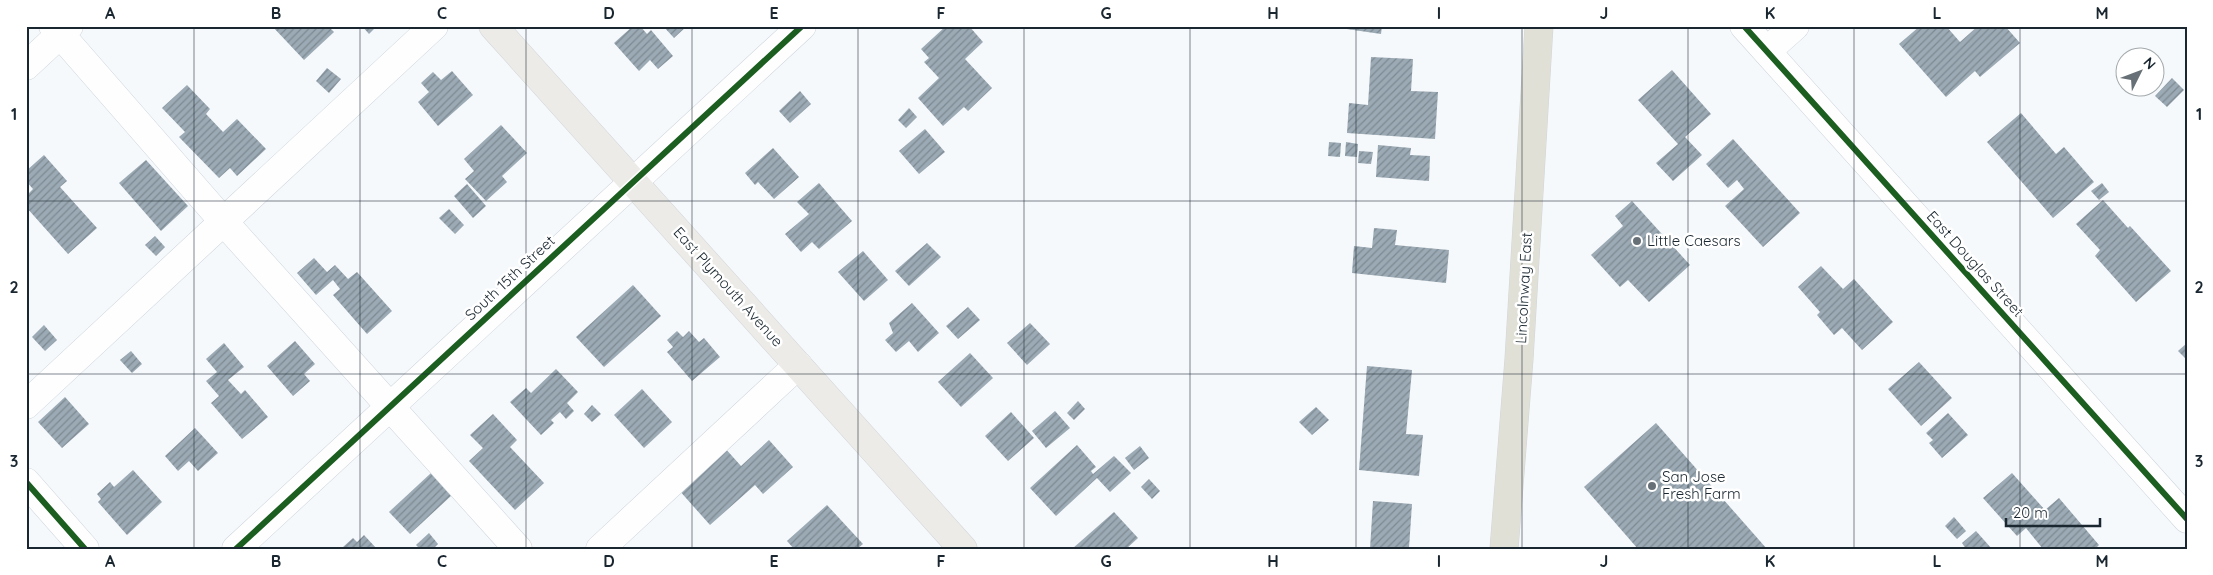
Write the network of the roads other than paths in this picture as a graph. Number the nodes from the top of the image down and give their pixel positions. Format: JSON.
{"nodes":[{"id":1,"x":434,"y":26,"type":"edge"},
{"id":2,"x":493,"y":26,"type":"edge"},
{"id":3,"x":802,"y":26,"type":"edge"},
{"id":4,"x":1540,"y":26,"type":"edge"},
{"id":5,"x":1744,"y":26,"type":"edge"},
{"id":6,"x":1795,"y":26,"type":"edge"},
{"id":7,"x":61,"y":29,"type":"edge"},
{"id":8,"x":1767,"y":52,"type":"junction"},
{"id":9,"x":26,"y":66,"type":"edge"},
{"id":10,"x":633,"y":182,"type":"junction"},
{"id":11,"x":224,"y":222,"type":"junction"},
{"id":12,"x":798,"y":365,"type":"junction"},
{"id":13,"x":26,"y":405,"type":"edge"},
{"id":14,"x":390,"y":405,"type":"junction"},
{"id":15,"x":26,"y":482,"type":"edge"},
{"id":16,"x":2187,"y":519,"type":"edge"},
{"id":17,"x":960,"y":548,"type":"edge"},
{"id":18,"x":85,"y":549,"type":"edge"},
{"id":19,"x":236,"y":549,"type":"edge"},
{"id":20,"x":518,"y":549,"type":"edge"},
{"id":21,"x":600,"y":549,"type":"edge"},
{"id":22,"x":1504,"y":549,"type":"edge"}],
"edges":[{"from":1,"to":11,"type":"street"},
{"from":2,"to":10,"type":"main road","name":"East Plymouth Avenue"},
{"from":3,"to":10,"type":"street","name":"South 15th Street"},
{"from":4,"to":22,"type":"highway","name":"Lincolnway East"},
{"from":5,"to":8,"type":"street","name":"East Douglas Street"},
{"from":6,"to":8,"type":"street"},
{"from":7,"to":9,"type":"street"},
{"from":7,"to":11,"type":"street"},
{"from":8,"to":16,"type":"street","name":"East Douglas Street"},
{"from":10,"to":12,"type":"main road","name":"East Plymouth Avenue"},
{"from":10,"to":14,"type":"street","name":"South 15th Street"},
{"from":11,"to":13,"type":"street"},
{"from":11,"to":14,"type":"street"},
{"from":12,"to":17,"type":"main road","name":"East Plymouth Avenue"},
{"from":12,"to":21,"type":"street"},
{"from":14,"to":19,"type":"street","name":"South 15th Street"},
{"from":14,"to":20,"type":"street"},
{"from":15,"to":18,"type":"street"}]}
